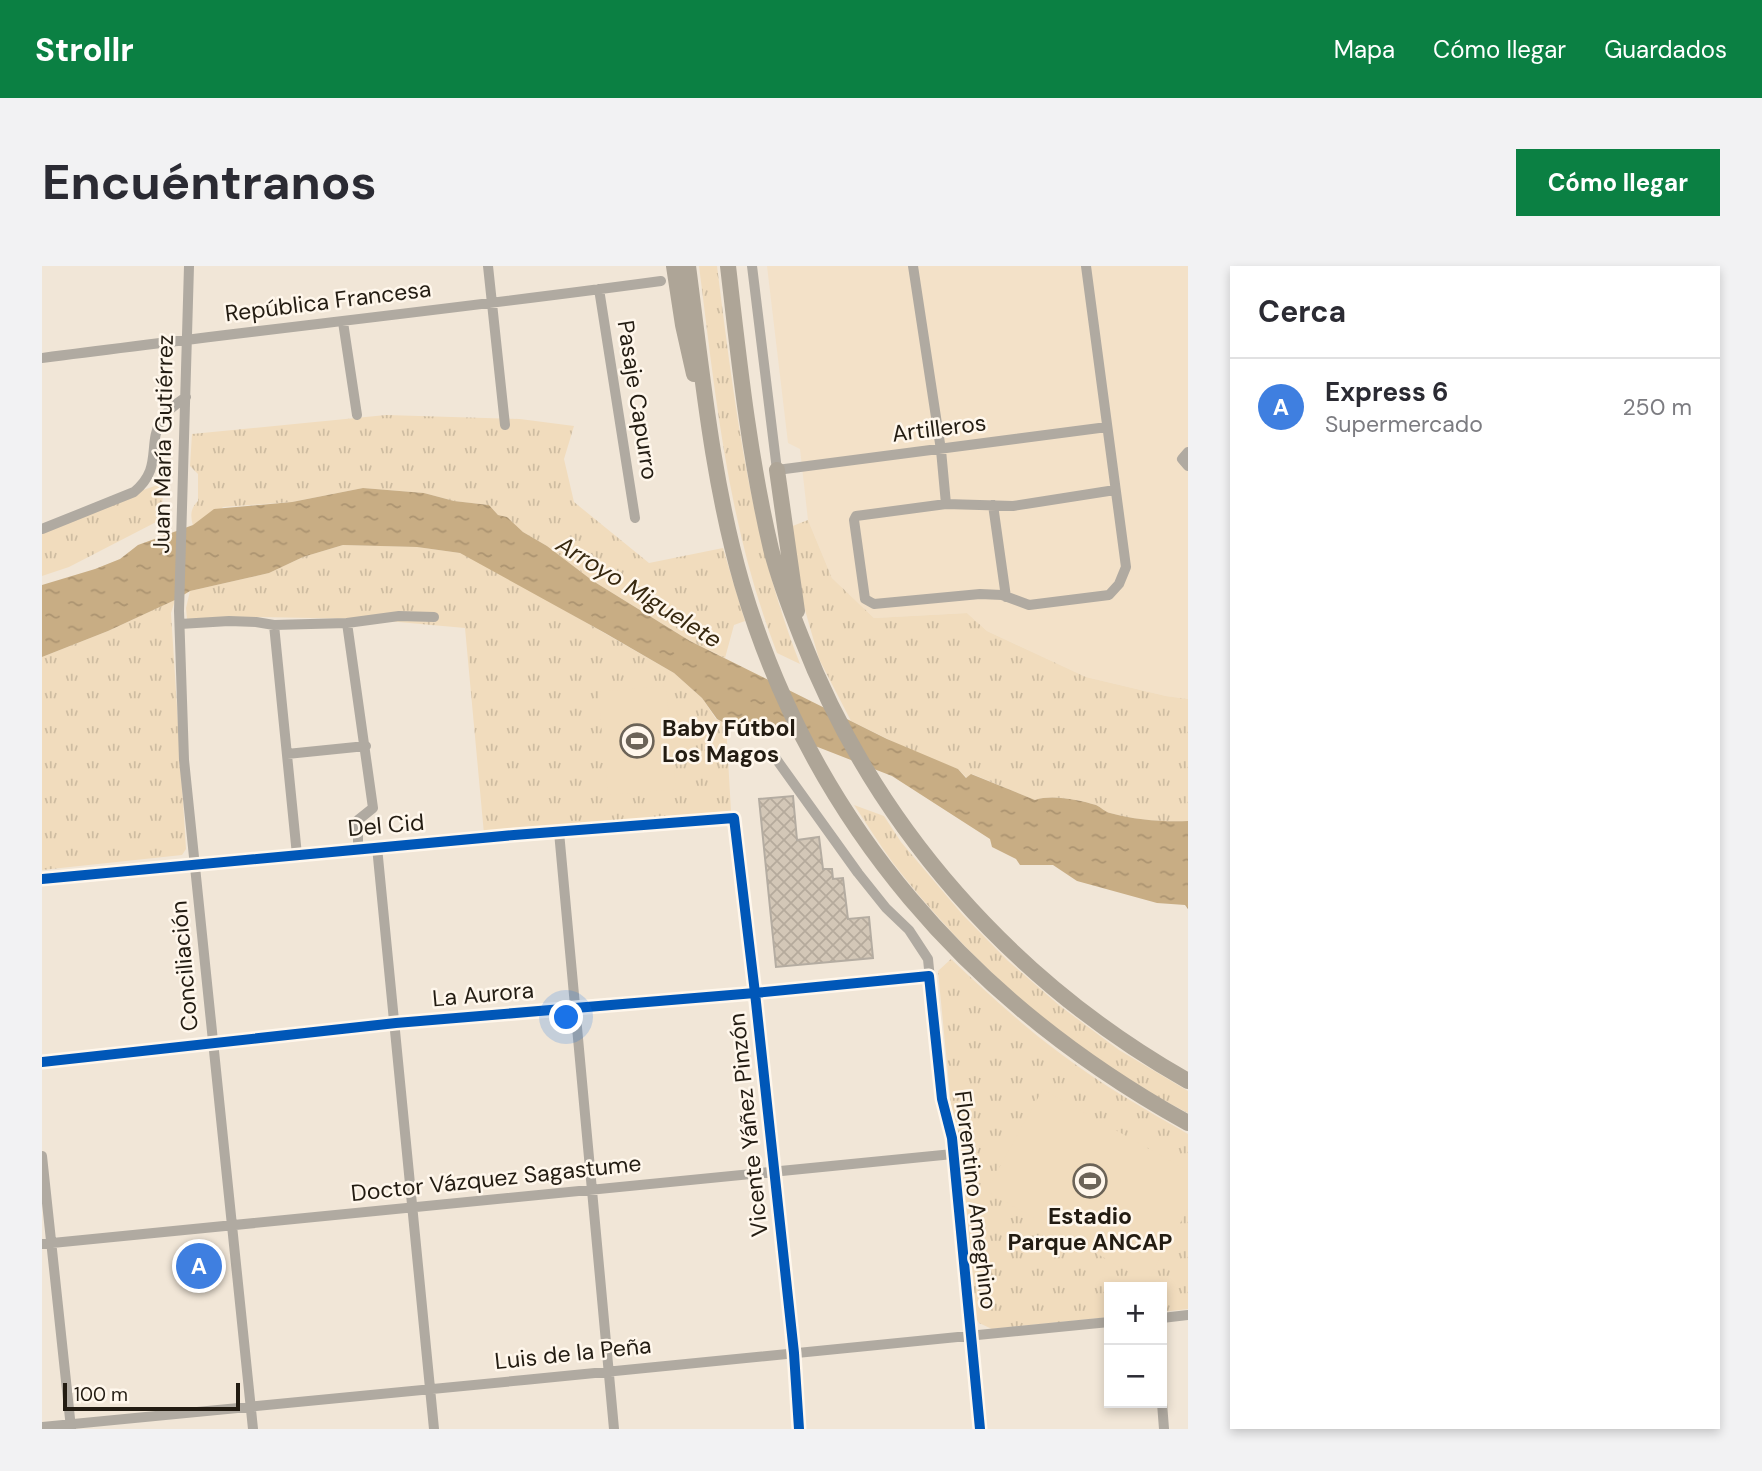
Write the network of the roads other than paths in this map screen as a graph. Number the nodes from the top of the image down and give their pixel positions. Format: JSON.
{"nodes":[{"id":1,"x":190,"y":266,"type":"edge"},
{"id":2,"x":488,"y":266,"type":"edge"},
{"id":3,"x":674,"y":266,"type":"edge"},
{"id":4,"x":688,"y":266,"type":"edge"},
{"id":5,"x":728,"y":266,"type":"edge"},
{"id":6,"x":752,"y":266,"type":"edge"},
{"id":7,"x":913,"y":266,"type":"edge"},
{"id":8,"x":1086,"y":266,"type":"edge"},
{"id":9,"x":661,"y":281,"type":"dead end"},
{"id":10,"x":599,"y":289,"type":"junction"},
{"id":11,"x":492,"y":302,"type":"junction"},
{"id":12,"x":343,"y":323,"type":"junction"},
{"id":13,"x":187,"y":339,"type":"junction"},
{"id":14,"x":42,"y":358,"type":"edge"},
{"id":15,"x":186,"y":397,"type":"junction"},
{"id":16,"x":706,"y":406,"type":"junction"},
{"id":17,"x":357,"y":415,"type":"dead end"},
{"id":18,"x":505,"y":425,"type":"dead end"},
{"id":19,"x":1107,"y":427,"type":"junction"},
{"id":20,"x":941,"y":450,"type":"junction"},
{"id":21,"x":1188,"y":453,"type":"edge"},
{"id":22,"x":1188,"y":466,"type":"edge"},
{"id":23,"x":777,"y":470,"type":"junction"},
{"id":24,"x":1115,"y":490,"type":"junction"},
{"id":25,"x":946,"y":504,"type":"junction"},
{"id":26,"x":993,"y":505,"type":"junction"},
{"id":27,"x":635,"y":518,"type":"dead end"},
{"id":28,"x":42,"y":529,"type":"edge"},
{"id":29,"x":1006,"y":597,"type":"junction"},
{"id":30,"x":434,"y":617,"type":"dead end"},
{"id":31,"x":347,"y":623,"type":"junction"},
{"id":32,"x":180,"y":624,"type":"junction"},
{"id":33,"x":274,"y":625,"type":"junction"},
{"id":34,"x":799,"y":631,"type":"junction"},
{"id":35,"x":366,"y":746,"type":"junction"},
{"id":36,"x":287,"y":754,"type":"junction"},
{"id":37,"x":774,"y":756,"type":"dead end"},
{"id":38,"x":734,"y":818,"type":"joint"},
{"id":39,"x":559,"y":832,"type":"junction"},
{"id":40,"x":377,"y":847,"type":"junction"},
{"id":41,"x":358,"y":849,"type":"junction"},
{"id":42,"x":297,"y":855,"type":"junction"},
{"id":43,"x":195,"y":866,"type":"junction"},
{"id":44,"x":42,"y":879,"type":"edge"},
{"id":45,"x":929,"y":976,"type":"junction"},
{"id":46,"x":755,"y":993,"type":"junction"},
{"id":47,"x":574,"y":1007,"type":"junction"},
{"id":48,"x":396,"y":1023,"type":"junction"},
{"id":49,"x":212,"y":1043,"type":"junction"},
{"id":50,"x":42,"y":1062,"type":"edge"},
{"id":51,"x":1188,"y":1081,"type":"edge"},
{"id":52,"x":1188,"y":1123,"type":"edge"},
{"id":53,"x":953,"y":1154,"type":"junction"},
{"id":54,"x":42,"y":1156,"type":"edge"},
{"id":55,"x":773,"y":1172,"type":"junction"},
{"id":56,"x":591,"y":1190,"type":"junction"},
{"id":57,"x":414,"y":1207,"type":"junction"},
{"id":58,"x":232,"y":1226,"type":"junction"},
{"id":59,"x":46,"y":1243,"type":"edge"},
{"id":60,"x":1188,"y":1315,"type":"edge"},
{"id":61,"x":1167,"y":1317,"type":"edge"},
{"id":62,"x":1104,"y":1322,"type":"edge"},
{"id":63,"x":972,"y":1335,"type":"junction"},
{"id":64,"x":793,"y":1353,"type":"junction"},
{"id":65,"x":608,"y":1370,"type":"junction"},
{"id":66,"x":431,"y":1390,"type":"junction"},
{"id":67,"x":251,"y":1408,"type":"junction"},
{"id":68,"x":1162,"y":1408,"type":"edge"},
{"id":69,"x":42,"y":1427,"type":"edge"},
{"id":70,"x":71,"y":1427,"type":"edge"},
{"id":71,"x":253,"y":1429,"type":"edge"},
{"id":72,"x":435,"y":1429,"type":"edge"},
{"id":73,"x":614,"y":1429,"type":"edge"},
{"id":74,"x":799,"y":1429,"type":"edge"},
{"id":75,"x":980,"y":1429,"type":"edge"},
{"id":76,"x":1164,"y":1429,"type":"edge"}],
"edges":[{"from":1,"to":13,"type":"street","name":"Juan María Gutiérrez"},
{"from":2,"to":11,"type":"street"},
{"from":3,"to":16,"type":"highway"},
{"from":4,"to":16,"type":"highway"},
{"from":5,"to":34,"type":"highway"},
{"from":6,"to":23,"type":"street"},
{"from":7,"to":20,"type":"street"},
{"from":8,"to":19,"type":"street"},
{"from":9,"to":10,"type":"street","name":"República Francesa"},
{"from":10,"to":11,"type":"street","name":"República Francesa"},
{"from":10,"to":27,"type":"street","name":"Pasaje Capurro"},
{"from":11,"to":12,"type":"street","name":"República Francesa"},
{"from":11,"to":18,"type":"street"},
{"from":12,"to":13,"type":"street","name":"República Francesa"},
{"from":12,"to":17,"type":"street"},
{"from":13,"to":14,"type":"street","name":"República Francesa"},
{"from":13,"to":15,"type":"street","name":"Juan María Gutiérrez"},
{"from":15,"to":28,"type":"street"},
{"from":15,"to":32,"type":"street","name":"Juan María Gutiérrez"},
{"from":16,"to":52,"type":"highway"},
{"from":19,"to":20,"type":"street","name":"Artilleros"},
{"from":19,"to":24,"type":"street"},
{"from":20,"to":23,"type":"street","name":"Artilleros"},
{"from":20,"to":25,"type":"street"},
{"from":21,"to":22,"type":"street"},
{"from":23,"to":34,"type":"highway"},
{"from":24,"to":26,"type":"street"},
{"from":24,"to":29,"type":"street"},
{"from":25,"to":26,"type":"street"},
{"from":25,"to":29,"type":"street"},
{"from":26,"to":29,"type":"street"},
{"from":30,"to":31,"type":"street"},
{"from":31,"to":33,"type":"street"},
{"from":31,"to":35,"type":"street"},
{"from":32,"to":33,"type":"street"},
{"from":32,"to":43,"type":"street","name":"Conciliación"},
{"from":33,"to":36,"type":"street"},
{"from":34,"to":51,"type":"highway"},
{"from":35,"to":36,"type":"street"},
{"from":35,"to":41,"type":"street"},
{"from":36,"to":42,"type":"street"},
{"from":37,"to":45,"type":"street","name":"Florentino Ameghino"},
{"from":38,"to":39,"type":"street","name":"Del Cid"},
{"from":38,"to":46,"type":"street","name":"Vicente Yáñez Pinzón"},
{"from":39,"to":40,"type":"street","name":"Del Cid"},
{"from":39,"to":47,"type":"street"},
{"from":40,"to":41,"type":"street","name":"Del Cid"},
{"from":40,"to":48,"type":"street"},
{"from":41,"to":42,"type":"street","name":"Del Cid"},
{"from":42,"to":43,"type":"street","name":"Del Cid"},
{"from":43,"to":44,"type":"street","name":"Del Cid"},
{"from":43,"to":49,"type":"street","name":"Conciliación"},
{"from":45,"to":46,"type":"street","name":"La Aurora"},
{"from":45,"to":53,"type":"street","name":"Florentino Ameghino"},
{"from":46,"to":47,"type":"street","name":"La Aurora"},
{"from":46,"to":55,"type":"street","name":"Vicente Yáñez Pinzón"},
{"from":47,"to":48,"type":"street","name":"La Aurora"},
{"from":47,"to":56,"type":"street"},
{"from":48,"to":49,"type":"street","name":"La Aurora"},
{"from":48,"to":57,"type":"street"},
{"from":49,"to":50,"type":"street","name":"La Aurora"},
{"from":49,"to":58,"type":"street","name":"Conciliación"},
{"from":53,"to":55,"type":"street","name":"Doctor Vázquez Sagastume"},
{"from":53,"to":63,"type":"street","name":"Florentino Ameghino"},
{"from":54,"to":59,"type":"street"},
{"from":55,"to":56,"type":"street","name":"Doctor Vázquez Sagastume"},
{"from":55,"to":64,"type":"street","name":"Vicente Yáñez Pinzón"},
{"from":56,"to":57,"type":"street","name":"Doctor Vázquez Sagastume"},
{"from":56,"to":65,"type":"street"},
{"from":57,"to":58,"type":"street","name":"Doctor Vázquez Sagastume"},
{"from":57,"to":66,"type":"street"},
{"from":58,"to":59,"type":"street","name":"Doctor Vázquez Sagastume"},
{"from":58,"to":67,"type":"street","name":"Conciliación"},
{"from":59,"to":70,"type":"street"},
{"from":60,"to":61,"type":"street"},
{"from":62,"to":63,"type":"street","name":"Luis de la Peña"},
{"from":63,"to":64,"type":"street","name":"Luis de la Peña"},
{"from":63,"to":75,"type":"street","name":"Florentino Ameghino"},
{"from":64,"to":65,"type":"street","name":"Luis de la Peña"},
{"from":64,"to":74,"type":"street","name":"Vicente Yáñez Pinzón"},
{"from":65,"to":66,"type":"street","name":"Luis de la Peña"},
{"from":65,"to":73,"type":"street"},
{"from":66,"to":67,"type":"street","name":"Luis de la Peña"},
{"from":66,"to":72,"type":"street"},
{"from":67,"to":70,"type":"street","name":"Luis de la Peña"},
{"from":67,"to":71,"type":"street","name":"Conciliación"},
{"from":68,"to":76,"type":"street"},
{"from":69,"to":70,"type":"street","name":"Luis de la Peña"}]}
